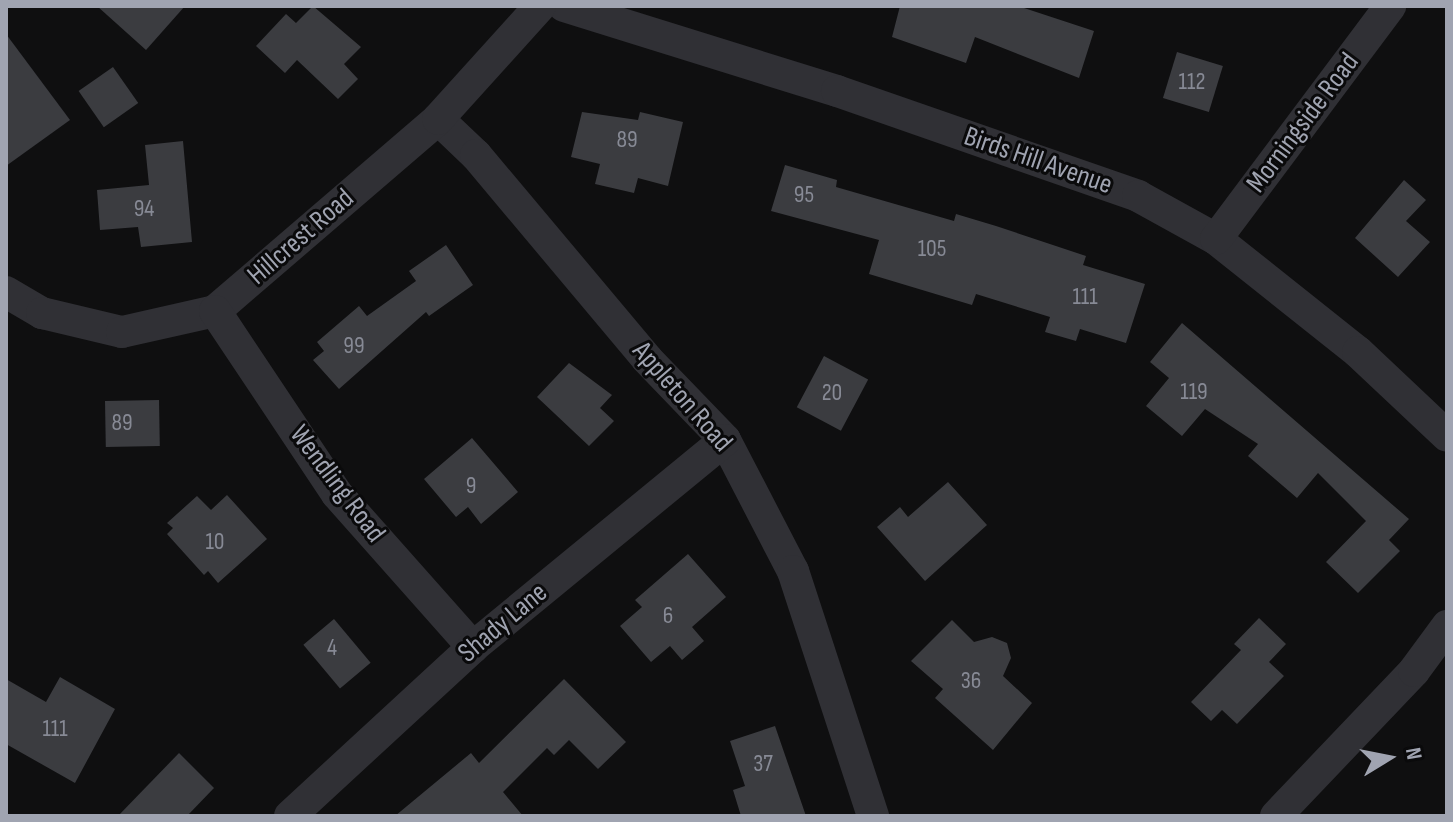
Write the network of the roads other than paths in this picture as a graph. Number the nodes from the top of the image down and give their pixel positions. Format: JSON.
{"nodes":[{"id":1,"x":540,"y":6,"type":"edge"},
{"id":2,"x":564,"y":6,"type":"edge"},
{"id":3,"x":1390,"y":6,"type":"edge"},
{"id":4,"x":438,"y":119,"type":"junction"},
{"id":5,"x":1216,"y":239,"type":"junction"},
{"id":6,"x":6,"y":292,"type":"edge"},
{"id":7,"x":215,"y":311,"type":"junction"},
{"id":8,"x":1447,"y":436,"type":"edge"},
{"id":9,"x":725,"y":440,"type":"junction"},
{"id":10,"x":1447,"y":626,"type":"edge"},
{"id":11,"x":473,"y":647,"type":"junction"},
{"id":12,"x":290,"y":816,"type":"edge"},
{"id":13,"x":873,"y":816,"type":"edge"},
{"id":14,"x":1276,"y":816,"type":"edge"}],
"edges":[{"from":1,"to":4,"type":"street","name":"Hillcrest Road"},
{"from":2,"to":5,"type":"street","name":"Birds Hill Avenue"},
{"from":3,"to":5,"type":"street","name":"Morningside Road"},
{"from":4,"to":7,"type":"street","name":"Hillcrest Road"},
{"from":4,"to":9,"type":"street","name":"Appleton Road"},
{"from":5,"to":8,"type":"street","name":"Birds Hill Avenue"},
{"from":6,"to":7,"type":"street","name":"Hillcrest Road"},
{"from":7,"to":11,"type":"street","name":"Wendling Road"},
{"from":9,"to":11,"type":"street","name":"Shady Lane"},
{"from":9,"to":13,"type":"street","name":"Appleton Road"},
{"from":10,"to":14,"type":"street"},
{"from":11,"to":12,"type":"street","name":"Shady Lane"}]}
